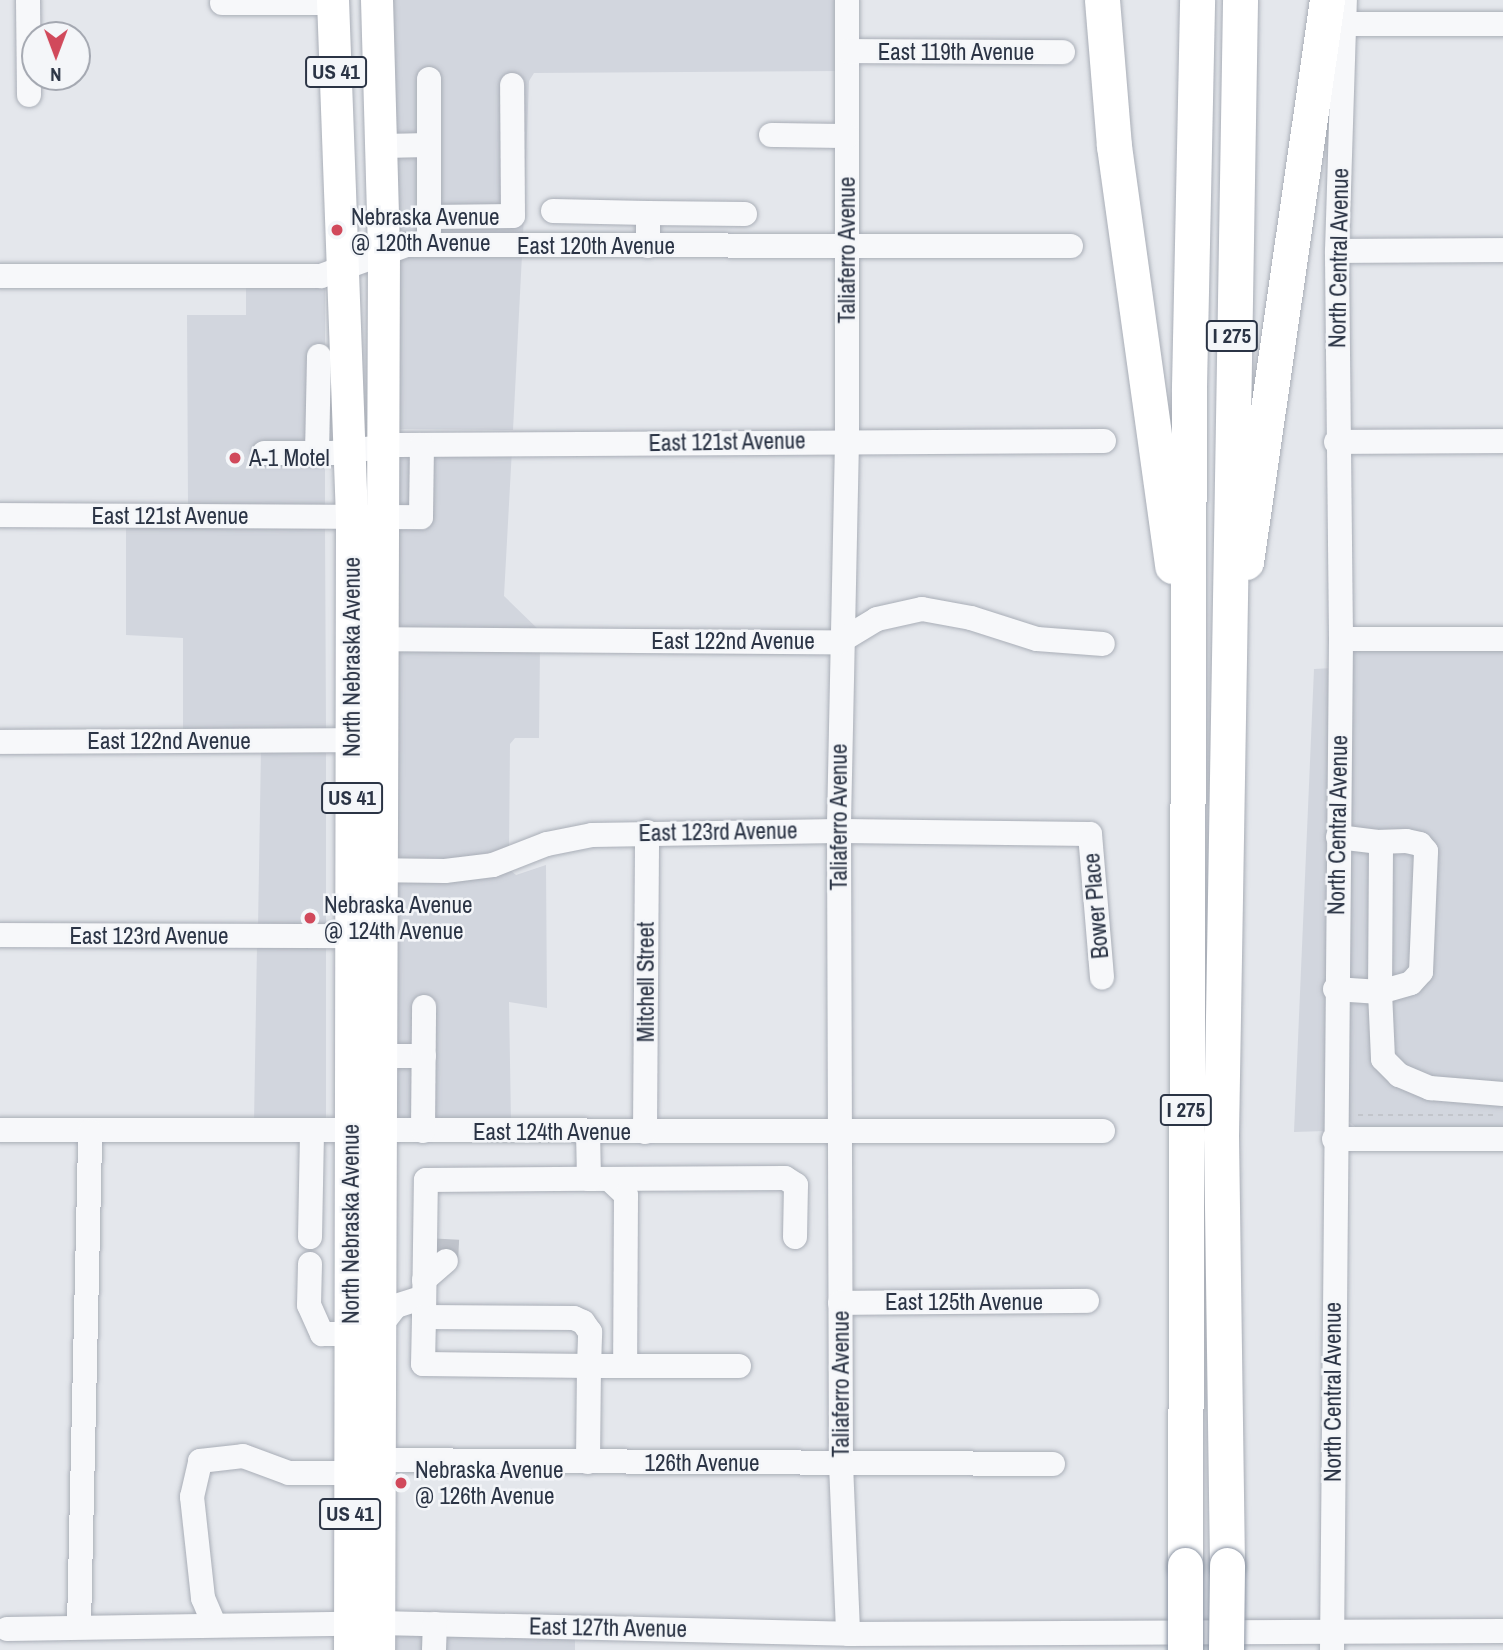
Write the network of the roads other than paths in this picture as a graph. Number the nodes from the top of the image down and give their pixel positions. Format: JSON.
{"nodes":[{"id":1,"x":28,"y":0,"type":"edge"},
{"id":2,"x":377,"y":0,"type":"edge"},
{"id":3,"x":847,"y":0,"type":"edge"},
{"id":4,"x":1102,"y":0,"type":"edge"},
{"id":5,"x":1197,"y":0,"type":"edge"},
{"id":6,"x":1240,"y":0,"type":"edge"},
{"id":7,"x":333,"y":2,"type":"edge"},
{"id":8,"x":222,"y":3,"type":"dead end"},
{"id":9,"x":1340,"y":8,"type":"edge"},
{"id":10,"x":1503,"y":24,"type":"edge"},
{"id":11,"x":848,"y":51,"type":"junction"},
{"id":12,"x":1063,"y":52,"type":"dead end"},
{"id":13,"x":429,"y":79,"type":"dead end"},
{"id":14,"x":512,"y":85,"type":"dead end"},
{"id":15,"x":29,"y":95,"type":"dead end"},
{"id":16,"x":771,"y":135,"type":"dead end"},
{"id":17,"x":847,"y":136,"type":"junction"},
{"id":18,"x":429,"y":145,"type":"junction"},
{"id":19,"x":383,"y":146,"type":"junction"},
{"id":20,"x":553,"y":211,"type":"dead end"},
{"id":21,"x":648,"y":213,"type":"junction"},
{"id":22,"x":745,"y":214,"type":"dead end"},
{"id":23,"x":429,"y":217,"type":"junction"},
{"id":24,"x":467,"y":217,"type":"junction"},
{"id":25,"x":429,"y":245,"type":"junction"},
{"id":26,"x":467,"y":245,"type":"junction"},
{"id":27,"x":648,"y":246,"type":"junction"},
{"id":28,"x":1071,"y":246,"type":"dead end"},
{"id":29,"x":846,"y":247,"type":"junction"},
{"id":30,"x":1503,"y":250,"type":"edge"},
{"id":31,"x":384,"y":251,"type":"junction"},
{"id":32,"x":1337,"y":251,"type":"junction"},
{"id":33,"x":343,"y":269,"type":"junction"},
{"id":34,"x":0,"y":276,"type":"edge"},
{"id":35,"x":319,"y":356,"type":"dead end"},
{"id":36,"x":847,"y":440,"type":"junction"},
{"id":37,"x":1104,"y":441,"type":"dead end"},
{"id":38,"x":1503,"y":441,"type":"edge"},
{"id":39,"x":1336,"y":442,"type":"junction"},
{"id":40,"x":422,"y":444,"type":"junction"},
{"id":41,"x":383,"y":445,"type":"junction"},
{"id":42,"x":350,"y":447,"type":"junction"},
{"id":43,"x":264,"y":453,"type":"dead end"},
{"id":44,"x":317,"y":453,"type":"junction"},
{"id":45,"x":0,"y":515,"type":"edge"},
{"id":46,"x":352,"y":517,"type":"junction"},
{"id":47,"x":383,"y":518,"type":"junction"},
{"id":48,"x":366,"y":639,"type":"junction"},
{"id":49,"x":1340,"y":639,"type":"junction"},
{"id":50,"x":1503,"y":639,"type":"edge"},
{"id":51,"x":839,"y":642,"type":"junction"},
{"id":52,"x":1103,"y":644,"type":"dead end"},
{"id":53,"x":1187,"y":656,"type":"junction"},
{"id":54,"x":1229,"y":672,"type":"junction"},
{"id":55,"x":366,"y":740,"type":"junction"},
{"id":56,"x":0,"y":742,"type":"edge"},
{"id":57,"x":839,"y":831,"type":"junction"},
{"id":58,"x":647,"y":832,"type":"junction"},
{"id":59,"x":1090,"y":834,"type":"joint"},
{"id":60,"x":1338,"y":837,"type":"junction"},
{"id":61,"x":1376,"y":842,"type":"junction"},
{"id":62,"x":366,"y":870,"type":"junction"},
{"id":63,"x":0,"y":935,"type":"edge"},
{"id":64,"x":366,"y":936,"type":"junction"},
{"id":65,"x":1102,"y":978,"type":"dead end"},
{"id":66,"x":1335,"y":989,"type":"junction"},
{"id":67,"x":1380,"y":992,"type":"junction"},
{"id":68,"x":424,"y":1007,"type":"dead end"},
{"id":69,"x":381,"y":1056,"type":"junction"},
{"id":70,"x":424,"y":1056,"type":"junction"},
{"id":71,"x":1503,"y":1094,"type":"edge"},
{"id":72,"x":0,"y":1130,"type":"edge"},
{"id":73,"x":90,"y":1131,"type":"junction"},
{"id":74,"x":423,"y":1131,"type":"junction"},
{"id":75,"x":1103,"y":1131,"type":"dead end"},
{"id":76,"x":312,"y":1132,"type":"junction"},
{"id":77,"x":366,"y":1132,"type":"junction"},
{"id":78,"x":588,"y":1132,"type":"junction"},
{"id":79,"x":645,"y":1132,"type":"junction"},
{"id":80,"x":843,"y":1133,"type":"junction"},
{"id":81,"x":1334,"y":1139,"type":"junction"},
{"id":82,"x":1503,"y":1139,"type":"edge"},
{"id":83,"x":599,"y":1179,"type":"junction"},
{"id":84,"x":425,"y":1221,"type":"junction"},
{"id":85,"x":310,"y":1237,"type":"dead end"},
{"id":86,"x":796,"y":1237,"type":"dead end"},
{"id":87,"x":310,"y":1264,"type":"dead end"},
{"id":88,"x":381,"y":1272,"type":"junction"},
{"id":89,"x":424,"y":1298,"type":"junction"},
{"id":90,"x":1087,"y":1301,"type":"dead end"},
{"id":91,"x":840,"y":1303,"type":"junction"},
{"id":92,"x":381,"y":1325,"type":"junction"},
{"id":93,"x":351,"y":1334,"type":"junction"},
{"id":94,"x":589,"y":1366,"type":"junction"},
{"id":95,"x":625,"y":1366,"type":"junction"},
{"id":96,"x":739,"y":1366,"type":"dead end"},
{"id":97,"x":589,"y":1462,"type":"junction"},
{"id":98,"x":360,"y":1464,"type":"junction"},
{"id":99,"x":841,"y":1464,"type":"junction"},
{"id":100,"x":1053,"y":1464,"type":"dead end"},
{"id":101,"x":3,"y":1621,"type":"edge"},
{"id":102,"x":214,"y":1624,"type":"junction"},
{"id":103,"x":435,"y":1624,"type":"junction"},
{"id":104,"x":67,"y":1627,"type":"junction"},
{"id":105,"x":1503,"y":1631,"type":"edge"},
{"id":106,"x":848,"y":1634,"type":"junction"},
{"id":107,"x":364,"y":1637,"type":"edge"},
{"id":108,"x":1332,"y":1640,"type":"edge"},
{"id":109,"x":434,"y":1650,"type":"edge"},
{"id":110,"x":1185,"y":1650,"type":"edge"},
{"id":111,"x":1226,"y":1650,"type":"edge"}],
"edges":[{"from":1,"to":15,"type":"street"},
{"from":2,"to":19,"type":"main road","name":"North Nebraska Avenue","number":"US 41"},
{"from":3,"to":11,"type":"street","name":"Taliaferro Avenue"},
{"from":4,"to":53,"type":"highway"},
{"from":5,"to":53,"type":"highway","number":"I 275"},
{"from":6,"to":54,"type":"highway","number":"I 275"},
{"from":7,"to":8,"type":"street"},
{"from":7,"to":33,"type":"main road","name":"North Nebraska Avenue","number":"US 41"},
{"from":9,"to":10,"type":"street"},
{"from":9,"to":32,"type":"street","name":"North Central Avenue"},
{"from":9,"to":54,"type":"highway"},
{"from":11,"to":12,"type":"street","name":"East 119th Avenue"},
{"from":11,"to":17,"type":"street","name":"Taliaferro Avenue"},
{"from":13,"to":18,"type":"street"},
{"from":14,"to":24,"type":"street"},
{"from":16,"to":17,"type":"street"},
{"from":17,"to":29,"type":"street","name":"Taliaferro Avenue"},
{"from":18,"to":19,"type":"street"},
{"from":18,"to":23,"type":"street"},
{"from":19,"to":31,"type":"main road","name":"North Nebraska Avenue","number":"US 41"},
{"from":20,"to":21,"type":"street"},
{"from":21,"to":22,"type":"street"},
{"from":21,"to":27,"type":"street"},
{"from":23,"to":24,"type":"street"},
{"from":23,"to":25,"type":"street"},
{"from":24,"to":26,"type":"street"},
{"from":25,"to":26,"type":"street","name":"East 120th Avenue"},
{"from":25,"to":31,"type":"street","name":"East 120th Avenue"},
{"from":26,"to":27,"type":"street","name":"East 120th Avenue"},
{"from":27,"to":29,"type":"street","name":"East 120th Avenue"},
{"from":28,"to":29,"type":"street","name":"East 120th Avenue"},
{"from":29,"to":36,"type":"street","name":"Taliaferro Avenue"},
{"from":30,"to":32,"type":"street"},
{"from":31,"to":33,"type":"street","name":"East 120th Avenue"},
{"from":31,"to":41,"type":"main road","name":"North Nebraska Avenue","number":"US 41"},
{"from":32,"to":39,"type":"street","name":"North Central Avenue"},
{"from":33,"to":34,"type":"street","name":"East 120th Avenue"},
{"from":33,"to":42,"type":"main road","name":"North Nebraska Avenue","number":"US 41"},
{"from":35,"to":44,"type":"street"},
{"from":36,"to":37,"type":"street","name":"East 121st Avenue"},
{"from":36,"to":40,"type":"street","name":"East 121st Avenue"},
{"from":36,"to":51,"type":"street","name":"Taliaferro Avenue"},
{"from":38,"to":39,"type":"street"},
{"from":39,"to":49,"type":"street","name":"North Central Avenue"},
{"from":40,"to":41,"type":"street","name":"East 121st Avenue"},
{"from":40,"to":47,"type":"street","name":"East 121st Avenue"},
{"from":41,"to":42,"type":"street","name":"East 121st Avenue"},
{"from":41,"to":47,"type":"main road","name":"North Nebraska Avenue","number":"US 41"},
{"from":42,"to":44,"type":"street","name":"East 121st Avenue"},
{"from":42,"to":46,"type":"main road","name":"North Nebraska Avenue","number":"US 41"},
{"from":43,"to":44,"type":"street","name":"East 121st Avenue"},
{"from":45,"to":46,"type":"street","name":"East 121st Avenue"},
{"from":46,"to":47,"type":"street","name":"East 121st Avenue"},
{"from":46,"to":48,"type":"main road","name":"North Nebraska Avenue","number":"US 41"},
{"from":47,"to":48,"type":"main road","name":"North Nebraska Avenue","number":"US 41"},
{"from":48,"to":51,"type":"street","name":"East 122nd Avenue"},
{"from":48,"to":55,"type":"main road","name":"North Nebraska Avenue","number":"US 41"},
{"from":49,"to":50,"type":"street"},
{"from":49,"to":60,"type":"street","name":"North Central Avenue"},
{"from":51,"to":52,"type":"street","name":"East 122nd Avenue"},
{"from":51,"to":57,"type":"street","name":"Taliaferro Avenue"},
{"from":53,"to":110,"type":"highway","number":"I 275","bridge":true},
{"from":54,"to":111,"type":"highway","number":"I 275","bridge":true},
{"from":55,"to":56,"type":"street","name":"East 122nd Avenue"},
{"from":55,"to":62,"type":"main road","name":"North Nebraska Avenue","number":"US 41"},
{"from":57,"to":58,"type":"street","name":"East 123rd Avenue"},
{"from":57,"to":59,"type":"street","name":"East 123rd Avenue"},
{"from":57,"to":80,"type":"street","name":"Taliaferro Avenue"},
{"from":58,"to":62,"type":"street","name":"East 123rd Avenue"},
{"from":58,"to":79,"type":"street","name":"Mitchell Street"},
{"from":59,"to":65,"type":"street","name":"Bower Place"},
{"from":60,"to":61,"type":"street"},
{"from":60,"to":66,"type":"street","name":"North Central Avenue"},
{"from":61,"to":67,"type":"street"},
{"from":61,"to":67,"type":"street"},
{"from":62,"to":64,"type":"main road","name":"North Nebraska Avenue","number":"US 41"},
{"from":63,"to":64,"type":"street","name":"East 123rd Avenue"},
{"from":64,"to":69,"type":"main road","name":"North Nebraska Avenue","number":"US 41"},
{"from":64,"to":77,"type":"main road","name":"North Nebraska Avenue","number":"US 41"},
{"from":66,"to":67,"type":"street"},
{"from":66,"to":81,"type":"street","name":"North Central Avenue"},
{"from":67,"to":71,"type":"street"},
{"from":68,"to":70,"type":"street"},
{"from":69,"to":70,"type":"street"},
{"from":69,"to":77,"type":"main road","name":"North Nebraska Avenue","number":"US 41"},
{"from":70,"to":74,"type":"street"},
{"from":72,"to":73,"type":"street","name":"East 124th Avenue"},
{"from":73,"to":76,"type":"street","name":"East 124th Avenue"},
{"from":73,"to":104,"type":"street"},
{"from":74,"to":77,"type":"street","name":"East 124th Avenue"},
{"from":74,"to":78,"type":"street","name":"East 124th Avenue"},
{"from":75,"to":80,"type":"street","name":"East 124th Avenue"},
{"from":76,"to":77,"type":"street","name":"East 124th Avenue"},
{"from":76,"to":85,"type":"street"},
{"from":77,"to":88,"type":"main road","name":"North Nebraska Avenue","number":"US 41"},
{"from":77,"to":93,"type":"main road","name":"North Nebraska Avenue","number":"US 41"},
{"from":78,"to":79,"type":"street","name":"East 124th Avenue"},
{"from":78,"to":83,"type":"street"},
{"from":79,"to":80,"type":"street","name":"East 124th Avenue"},
{"from":80,"to":91,"type":"street","name":"Taliaferro Avenue"},
{"from":81,"to":82,"type":"street"},
{"from":81,"to":108,"type":"street","name":"North Central Avenue"},
{"from":83,"to":84,"type":"street"},
{"from":83,"to":86,"type":"street"},
{"from":83,"to":95,"type":"street"},
{"from":84,"to":89,"type":"street"},
{"from":84,"to":89,"type":"street"},
{"from":87,"to":93,"type":"street"},
{"from":88,"to":89,"type":"street"},
{"from":88,"to":92,"type":"main road","name":"North Nebraska Avenue","number":"US 41"},
{"from":89,"to":92,"type":"street"},
{"from":89,"to":94,"type":"street"},
{"from":89,"to":94,"type":"street"},
{"from":90,"to":91,"type":"street","name":"East 125th Avenue"},
{"from":91,"to":99,"type":"street","name":"Taliaferro Avenue"},
{"from":92,"to":98,"type":"main road","name":"North Nebraska Avenue","number":"US 41"},
{"from":93,"to":98,"type":"main road","name":"North Nebraska Avenue","number":"US 41"},
{"from":94,"to":95,"type":"street"},
{"from":94,"to":97,"type":"street"},
{"from":95,"to":96,"type":"street"},
{"from":97,"to":98,"type":"street","name":"126th Avenue"},
{"from":97,"to":99,"type":"street","name":"126th Avenue"},
{"from":98,"to":102,"type":"street","name":"126th Avenue"},
{"from":98,"to":107,"type":"main road","name":"North Nebraska Avenue","number":"US 41"},
{"from":99,"to":100,"type":"street","name":"126th Avenue"},
{"from":99,"to":106,"type":"street","name":"Taliaferro Avenue"},
{"from":101,"to":104,"type":"street","name":"East 127th Avenue"},
{"from":102,"to":104,"type":"street","name":"East 127th Avenue"},
{"from":102,"to":107,"type":"street","name":"East 127th Avenue"},
{"from":103,"to":106,"type":"street","name":"East 127th Avenue"},
{"from":103,"to":107,"type":"street","name":"East 127th Avenue"},
{"from":103,"to":109,"type":"street"},
{"from":105,"to":108,"type":"street","name":"East 127th Avenue"},
{"from":106,"to":108,"type":"street","name":"East 127th Avenue"}]}
